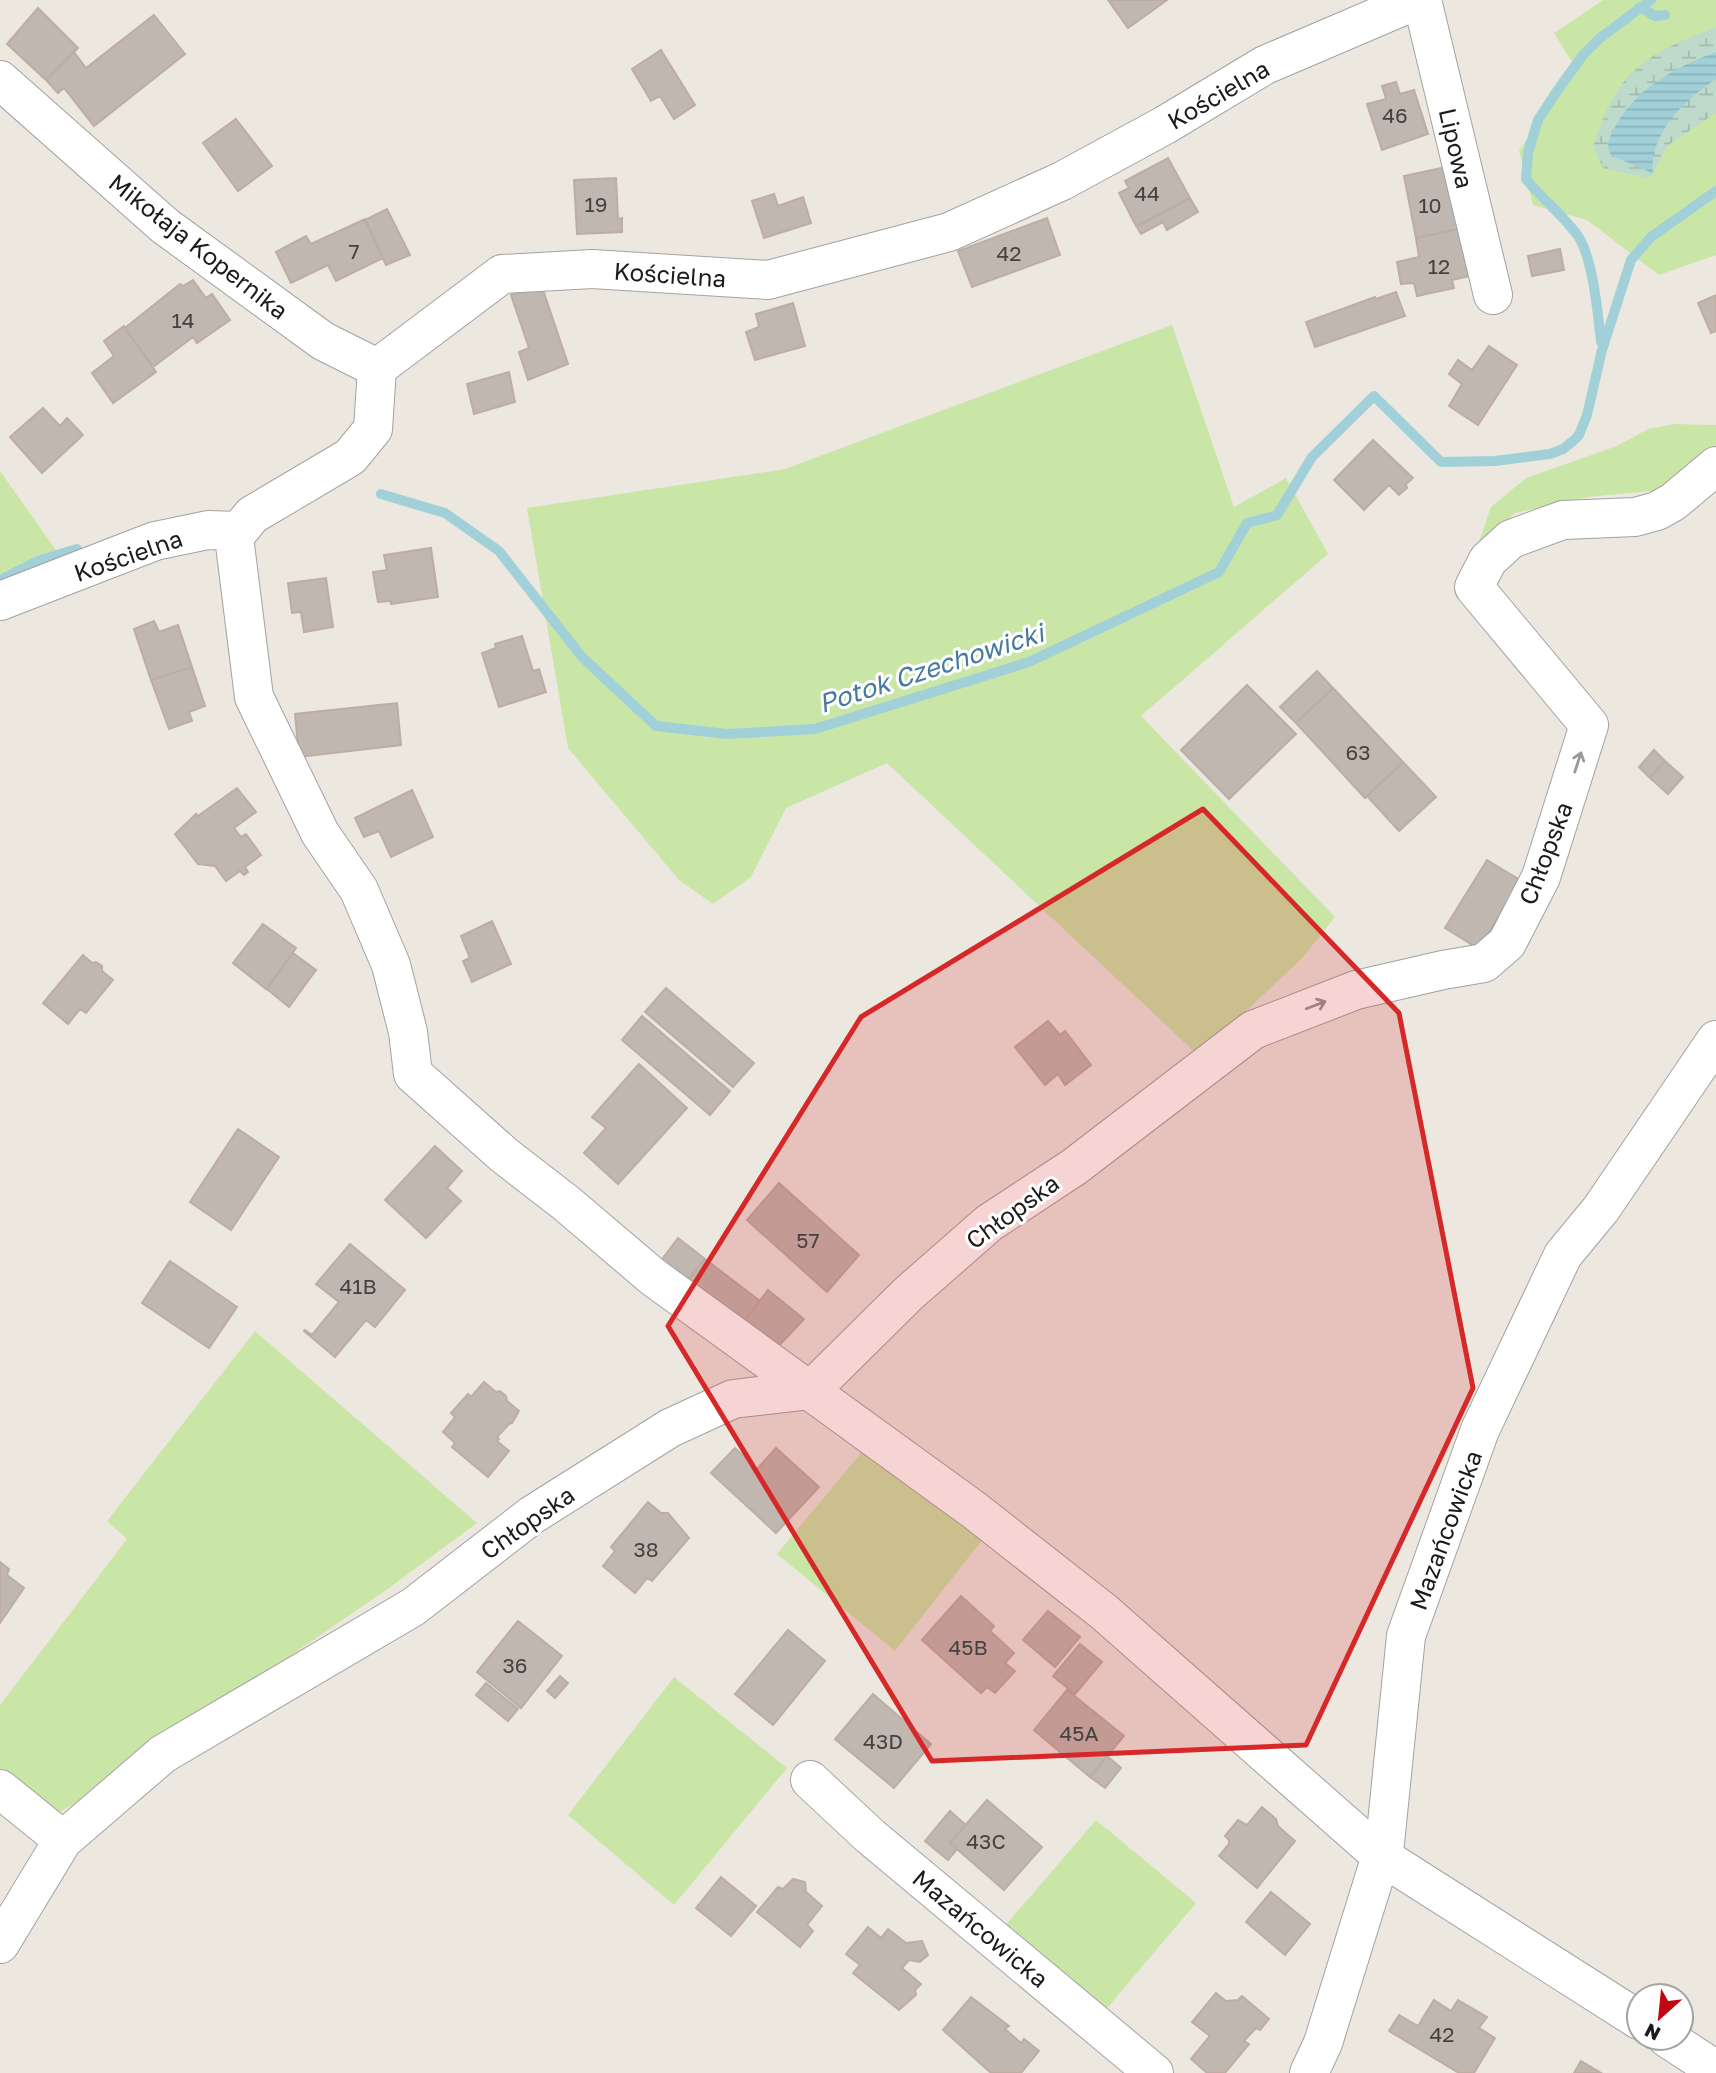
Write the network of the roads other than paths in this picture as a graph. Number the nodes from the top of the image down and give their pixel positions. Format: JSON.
{"nodes":[{"id":1,"x":1420,"y":0,"type":"edge"},
{"id":2,"x":0,"y":80,"type":"edge"},
{"id":3,"x":1493,"y":295,"type":"dead end"},
{"id":4,"x":377,"y":368,"type":"junction"},
{"id":5,"x":1716,"y":466,"type":"edge"},
{"id":6,"x":239,"y":531,"type":"junction"},
{"id":7,"x":0,"y":601,"type":"edge"},
{"id":8,"x":1716,"y":1040,"type":"edge"},
{"id":9,"x":811,"y":1390,"type":"junction"},
{"id":10,"x":810,"y":1780,"type":"dead end"},
{"id":11,"x":0,"y":1790,"type":"edge"},
{"id":12,"x":63,"y":1840,"type":"junction"},
{"id":13,"x":1381,"y":1856,"type":"junction"},
{"id":14,"x":0,"y":1944,"type":"edge"},
{"id":15,"x":1625,"y":2011,"type":"edge"},
{"id":16,"x":1688,"y":2052,"type":"edge"},
{"id":17,"x":1716,"y":2070,"type":"edge"},
{"id":18,"x":1154,"y":2073,"type":"edge"},
{"id":19,"x":1308,"y":2073,"type":"edge"}],
"edges":[{"from":1,"to":3,"type":"street","name":"Lipowa"},
{"from":1,"to":4,"type":"street","name":"Kościelna"},
{"from":2,"to":4,"type":"street","name":"Mikołaja Kopernika"},
{"from":4,"to":6,"type":"street"},
{"from":9,"to":5,"type":"street","name":"Chłopska","one_way":true},
{"from":6,"to":7,"type":"street","name":"Kościelna"},
{"from":6,"to":9,"type":"street"},
{"from":8,"to":13,"type":"street","name":"Mazańcowicka"},
{"from":9,"to":12,"type":"street","name":"Chłopska"},
{"from":9,"to":13,"type":"street"},
{"from":10,"to":18,"type":"street","name":"Mazańcowicka"},
{"from":11,"to":12,"type":"street"},
{"from":12,"to":14,"type":"street","name":"Chłopska"},
{"from":13,"to":15,"type":"street"},
{"from":13,"to":19,"type":"street","name":"Mazańcowicka"},
{"from":16,"to":17,"type":"street"}]}
